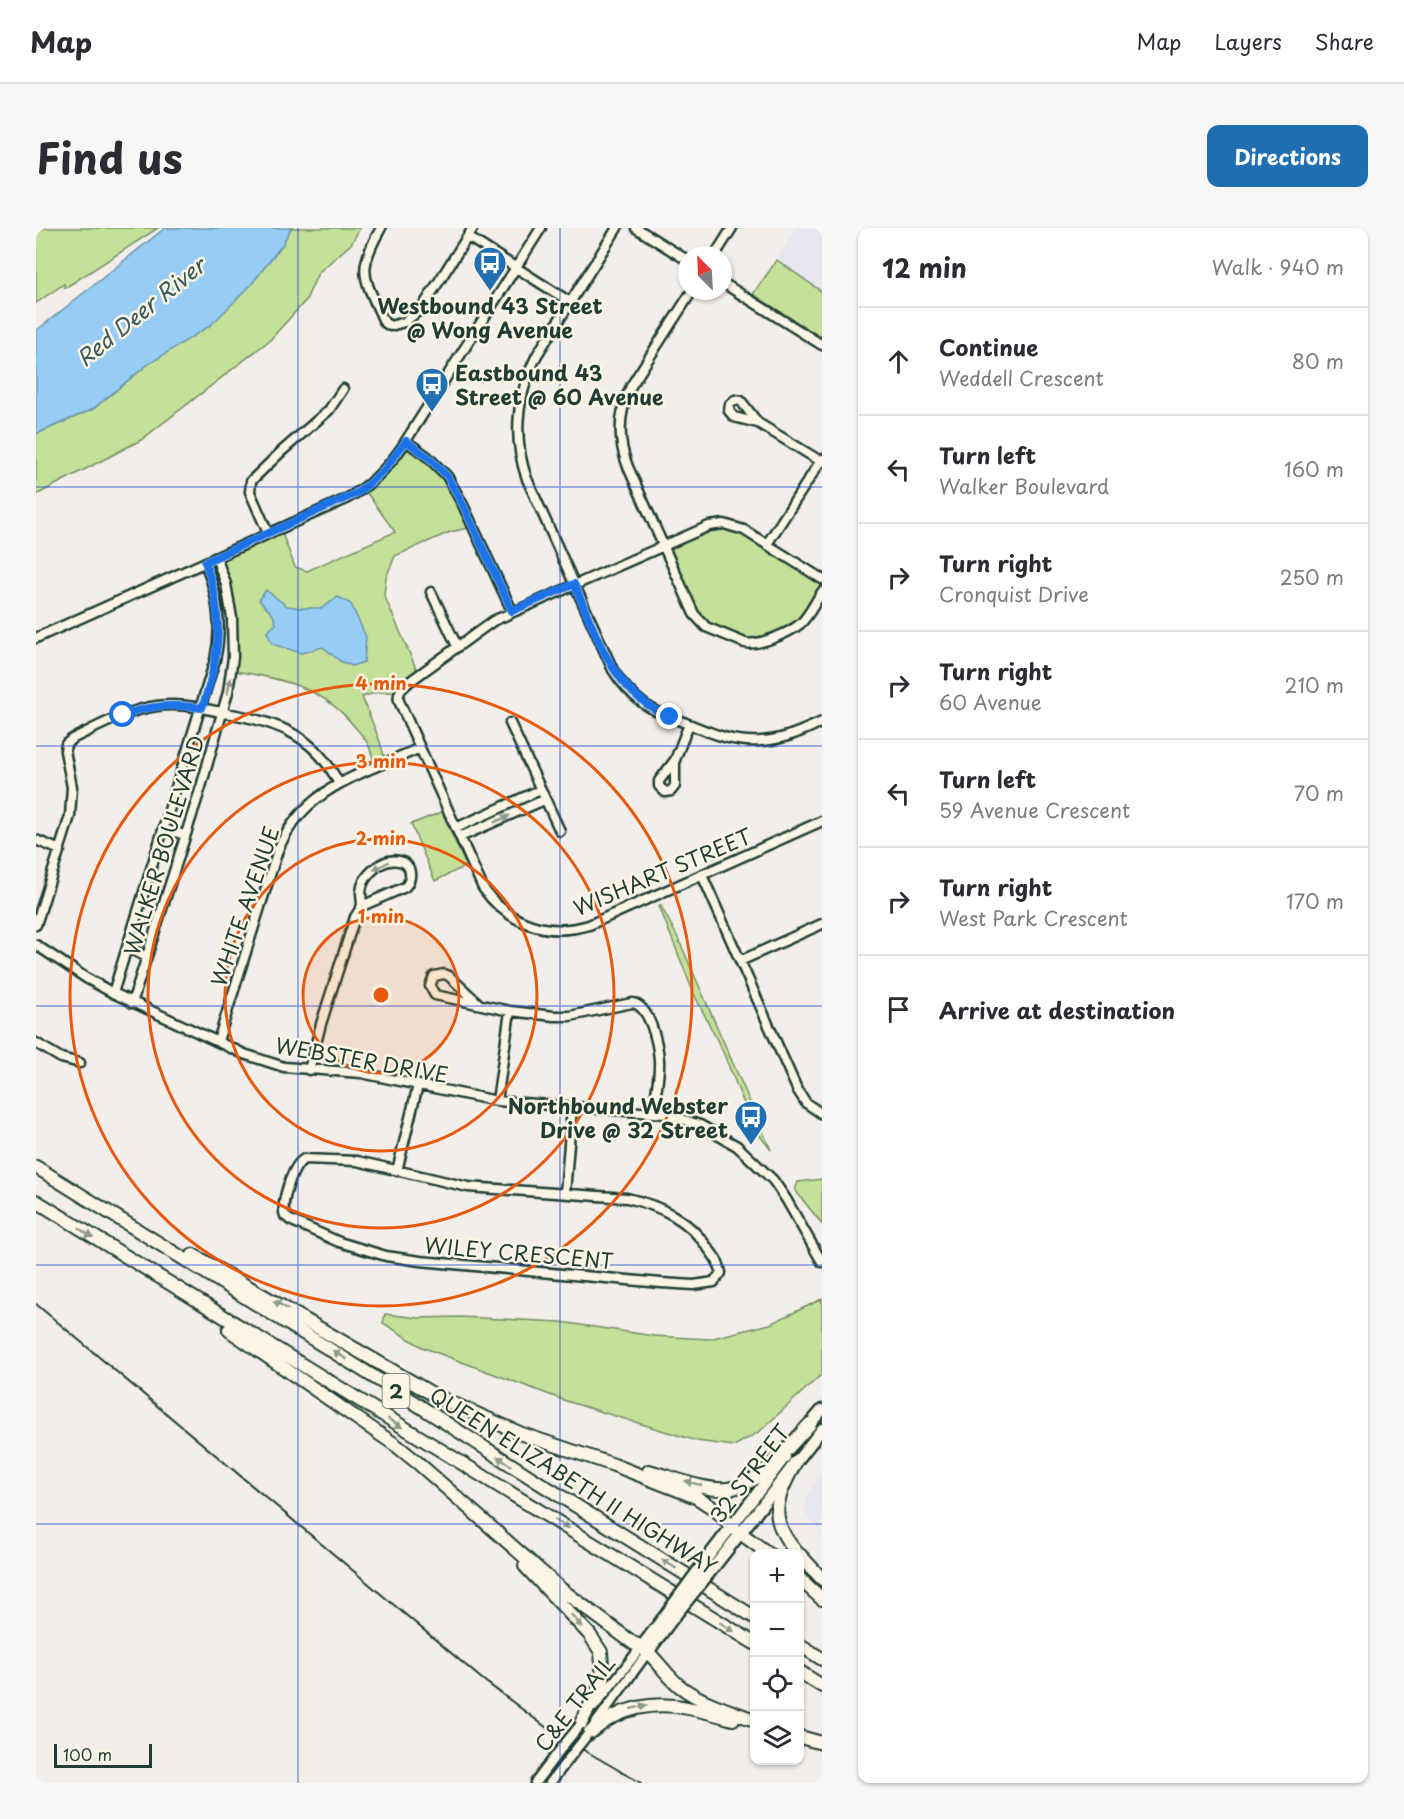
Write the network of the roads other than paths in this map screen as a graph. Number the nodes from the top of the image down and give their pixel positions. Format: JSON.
{"nodes":[{"id":1,"x":381,"y":228,"type":"edge"},
{"id":2,"x":473,"y":228,"type":"edge"},
{"id":3,"x":540,"y":228,"type":"edge"},
{"id":4,"x":617,"y":228,"type":"edge"},
{"id":5,"x":636,"y":228,"type":"edge"},
{"id":6,"x":732,"y":228,"type":"edge"},
{"id":7,"x":468,"y":237,"type":"junction"},
{"id":8,"x":721,"y":246,"type":"edge"},
{"id":9,"x":678,"y":254,"type":"edge"},
{"id":10,"x":516,"y":267,"type":"junction"},
{"id":11,"x":732,"y":289,"type":"edge"},
{"id":12,"x":686,"y":300,"type":"edge"},
{"id":13,"x":570,"y":302,"type":"junction"},
{"id":14,"x":822,"y":345,"type":"edge"},
{"id":15,"x":343,"y":389,"type":"dead end"},
{"id":16,"x":758,"y":423,"type":"dead end"},
{"id":17,"x":406,"y":441,"type":"junction"},
{"id":18,"x":821,"y":461,"type":"edge"},
{"id":19,"x":268,"y":533,"type":"junction"},
{"id":20,"x":767,"y":544,"type":"junction"},
{"id":21,"x":663,"y":545,"type":"junction"},
{"id":22,"x":216,"y":557,"type":"junction"},
{"id":23,"x":205,"y":562,"type":"junction"},
{"id":24,"x":822,"y":579,"type":"edge"},
{"id":25,"x":574,"y":584,"type":"junction"},
{"id":26,"x":431,"y":592,"type":"dead end"},
{"id":27,"x":822,"y":592,"type":"edge"},
{"id":28,"x":512,"y":611,"type":"junction"},
{"id":29,"x":36,"y":638,"type":"edge"},
{"id":30,"x":457,"y":646,"type":"junction"},
{"id":31,"x":202,"y":708,"type":"junction"},
{"id":32,"x":223,"y":712,"type":"junction"},
{"id":33,"x":822,"y":722,"type":"edge"},
{"id":34,"x":510,"y":723,"type":"dead end"},
{"id":35,"x":689,"y":724,"type":"junction"},
{"id":36,"x":420,"y":748,"type":"junction"},
{"id":37,"x":675,"y":760,"type":"dead end"},
{"id":38,"x":339,"y":784,"type":"junction"},
{"id":39,"x":540,"y":790,"type":"junction"},
{"id":40,"x":544,"y":800,"type":"junction"},
{"id":41,"x":822,"y":822,"type":"edge"},
{"id":42,"x":456,"y":828,"type":"junction"},
{"id":43,"x":164,"y":829,"type":"junction"},
{"id":44,"x":560,"y":831,"type":"dead end"},
{"id":45,"x":185,"y":835,"type":"junction"},
{"id":46,"x":460,"y":837,"type":"junction"},
{"id":47,"x":36,"y":840,"type":"edge"},
{"id":48,"x":60,"y":850,"type":"junction"},
{"id":49,"x":702,"y":875,"type":"junction"},
{"id":50,"x":362,"y":906,"type":"junction"},
{"id":51,"x":822,"y":924,"type":"edge"},
{"id":52,"x":36,"y":925,"type":"edge"},
{"id":53,"x":36,"y":945,"type":"edge"},
{"id":54,"x":127,"y":947,"type":"junction"},
{"id":55,"x":146,"y":957,"type":"junction"},
{"id":56,"x":740,"y":961,"type":"junction"},
{"id":57,"x":113,"y":993,"type":"junction"},
{"id":58,"x":132,"y":1003,"type":"junction"},
{"id":59,"x":478,"y":1004,"type":"junction"},
{"id":60,"x":510,"y":1011,"type":"junction"},
{"id":61,"x":218,"y":1041,"type":"junction"},
{"id":62,"x":36,"y":1043,"type":"edge"},
{"id":63,"x":80,"y":1063,"type":"dead end"},
{"id":64,"x":309,"y":1070,"type":"junction"},
{"id":65,"x":418,"y":1085,"type":"junction"},
{"id":66,"x":497,"y":1101,"type":"junction"},
{"id":67,"x":572,"y":1107,"type":"junction"},
{"id":68,"x":653,"y":1113,"type":"junction"},
{"id":69,"x":822,"y":1114,"type":"edge"},
{"id":70,"x":36,"y":1167,"type":"edge"},
{"id":71,"x":397,"y":1171,"type":"junction"},
{"id":72,"x":67,"y":1186,"type":"junction"},
{"id":73,"x":565,"y":1193,"type":"junction"},
{"id":74,"x":36,"y":1202,"type":"edge"},
{"id":75,"x":105,"y":1244,"type":"junction"},
{"id":76,"x":822,"y":1262,"type":"edge"},
{"id":77,"x":822,"y":1410,"type":"edge"},
{"id":78,"x":816,"y":1426,"type":"edge"},
{"id":79,"x":597,"y":1459,"type":"junction"},
{"id":80,"x":795,"y":1463,"type":"junction"},
{"id":81,"x":464,"y":1503,"type":"junction"},
{"id":82,"x":736,"y":1530,"type":"junction"},
{"id":83,"x":762,"y":1549,"type":"edge"},
{"id":84,"x":794,"y":1549,"type":"edge"},
{"id":85,"x":804,"y":1559,"type":"edge"},
{"id":86,"x":822,"y":1579,"type":"edge"},
{"id":87,"x":804,"y":1583,"type":"edge"},
{"id":88,"x":822,"y":1599,"type":"edge"},
{"id":89,"x":750,"y":1614,"type":"edge"},
{"id":90,"x":750,"y":1642,"type":"edge"},
{"id":91,"x":804,"y":1648,"type":"edge"},
{"id":92,"x":645,"y":1649,"type":"junction"},
{"id":93,"x":822,"y":1659,"type":"edge"},
{"id":94,"x":804,"y":1674,"type":"edge"},
{"id":95,"x":822,"y":1686,"type":"edge"},
{"id":96,"x":750,"y":1718,"type":"edge"},
{"id":97,"x":750,"y":1724,"type":"edge"},
{"id":98,"x":584,"y":1730,"type":"junction"},
{"id":99,"x":804,"y":1738,"type":"edge"},
{"id":100,"x":822,"y":1743,"type":"edge"},
{"id":101,"x":535,"y":1783,"type":"edge"},
{"id":102,"x":550,"y":1783,"type":"edge"}],
"edges":[{"from":1,"to":7,"type":"street"},
{"from":2,"to":7,"type":"street"},
{"from":3,"to":10,"type":"street"},
{"from":4,"to":13,"type":"street"},
{"from":5,"to":9,"type":"street"},
{"from":6,"to":8,"type":"street"},
{"from":7,"to":10,"type":"street"},
{"from":10,"to":13,"type":"street"},
{"from":10,"to":17,"type":"street"},
{"from":11,"to":14,"type":"street"},
{"from":12,"to":21,"type":"street"},
{"from":13,"to":25,"type":"street"},
{"from":15,"to":19,"type":"street"},
{"from":16,"to":18,"type":"street"},
{"from":17,"to":19,"type":"street"},
{"from":17,"to":28,"type":"street"},
{"from":18,"to":20,"type":"street"},
{"from":19,"to":22,"type":"street"},
{"from":20,"to":21,"type":"street","name":"WISHART STREET"},
{"from":20,"to":24,"type":"street","name":"WISHART STREET"},
{"from":21,"to":25,"type":"street","name":"WISHART STREET"},
{"from":21,"to":27,"type":"street"},
{"from":22,"to":23,"type":"street"},
{"from":32,"to":22,"type":"street","name":"WALKER BOULEVARD","one_way":true},
{"from":23,"to":29,"type":"street"},
{"from":23,"to":31,"type":"street","name":"WALKER BOULEVARD"},
{"from":25,"to":28,"type":"street","name":"WISHART STREET"},
{"from":25,"to":35,"type":"street"},
{"from":26,"to":30,"type":"street"},
{"from":28,"to":30,"type":"street","name":"WISHART STREET"},
{"from":30,"to":36,"type":"street","name":"WISHART STREET"},
{"from":31,"to":32,"type":"street"},
{"from":31,"to":43,"type":"street","name":"WALKER BOULEVARD"},
{"from":31,"to":48,"type":"street"},
{"from":32,"to":38,"type":"street"},
{"from":32,"to":45,"type":"street","name":"WALKER BOULEVARD"},
{"from":33,"to":35,"type":"street"},
{"from":34,"to":39,"type":"street"},
{"from":35,"to":37,"type":"street"},
{"from":36,"to":38,"type":"street","name":"WHITE AVENUE"},
{"from":36,"to":42,"type":"street","name":"WISHART STREET"},
{"from":38,"to":61,"type":"street","name":"WHITE AVENUE"},
{"from":39,"to":40,"type":"street"},
{"from":39,"to":42,"type":"street"},
{"from":40,"to":44,"type":"street"},
{"from":46,"to":40,"type":"street","one_way":true},
{"from":41,"to":49,"type":"street","name":"WISHART STREET"},
{"from":42,"to":46,"type":"street","name":"WISHART STREET"},
{"from":43,"to":45,"type":"street"},
{"from":43,"to":54,"type":"street","name":"WALKER BOULEVARD"},
{"from":45,"to":55,"type":"street","name":"WALKER BOULEVARD"},
{"from":46,"to":49,"type":"street","name":"WISHART STREET"},
{"from":47,"to":48,"type":"street"},
{"from":48,"to":52,"type":"street"},
{"from":49,"to":56,"type":"street"},
{"from":50,"to":50,"type":"street","one_way":true},
{"from":50,"to":64,"type":"street"},
{"from":51,"to":56,"type":"street"},
{"from":53,"to":57,"type":"street","name":"WEBSTER DRIVE"},
{"from":54,"to":55,"type":"street"},
{"from":54,"to":57,"type":"street","name":"WALKER BOULEVARD"},
{"from":55,"to":58,"type":"street","name":"WALKER BOULEVARD"},
{"from":56,"to":69,"type":"street"},
{"from":57,"to":58,"type":"street","name":"WEBSTER DRIVE"},
{"from":58,"to":61,"type":"street","name":"WEBSTER DRIVE"},
{"from":59,"to":59,"type":"street"},
{"from":59,"to":60,"type":"street"},
{"from":60,"to":66,"type":"street"},
{"from":60,"to":68,"type":"street"},
{"from":61,"to":64,"type":"street","name":"WEBSTER DRIVE"},
{"from":62,"to":63,"type":"street"},
{"from":64,"to":65,"type":"street","name":"WEBSTER DRIVE"},
{"from":65,"to":66,"type":"street","name":"WEBSTER DRIVE"},
{"from":65,"to":71,"type":"street"},
{"from":66,"to":67,"type":"street","name":"WEBSTER DRIVE"},
{"from":67,"to":68,"type":"street","name":"WEBSTER DRIVE"},
{"from":67,"to":73,"type":"street"},
{"from":68,"to":76,"type":"street","name":"WEBSTER DRIVE"},
{"from":70,"to":72,"type":"highway","name":"QUEEN ELIZABETH II HIGHWAY","number":"2"},
{"from":71,"to":73,"type":"street","name":"WILEY CRESCENT"},
{"from":71,"to":73,"type":"street","name":"WILEY CRESCENT"},
{"from":79,"to":72,"type":"highway","one_way":true},
{"from":89,"to":72,"type":"highway","name":"QUEEN ELIZABETH II HIGHWAY","number":"2","one_way":true},
{"from":74,"to":75,"type":"highway","name":"QUEEN ELIZABETH II HIGHWAY","number":"2","one_way":true},
{"from":75,"to":81,"type":"highway"},
{"from":75,"to":90,"type":"highway","name":"QUEEN ELIZABETH II HIGHWAY","number":"2","one_way":true},
{"from":77,"to":78,"type":"main road","name":"32 STREET"},
{"from":78,"to":79,"type":"highway","one_way":true},
{"from":78,"to":80,"type":"main road","name":"32 STREET"},
{"from":78,"to":82,"type":"main road","name":"32 STREET"},
{"from":79,"to":82,"type":"highway"},
{"from":80,"to":82,"type":"main road","name":"32 STREET"},
{"from":80,"to":84,"type":"highway"},
{"from":81,"to":92,"type":"highway"},
{"from":81,"to":98,"type":"highway","one_way":true},
{"from":82,"to":83,"type":"highway"},
{"from":82,"to":92,"type":"main road","name":"32 STREET","bridge":true},
{"from":85,"to":86,"type":"highway"},
{"from":87,"to":88,"type":"highway"},
{"from":91,"to":93,"type":"highway"},
{"from":92,"to":96,"type":"highway"},
{"from":92,"to":98,"type":"street","name":"C&E TRAIL"},
{"from":94,"to":95,"type":"highway"},
{"from":98,"to":97,"type":"highway","one_way":true},
{"from":98,"to":101,"type":"street","name":"C&E TRAIL","bridge":true},
{"from":98,"to":102,"type":"street","name":"C&E TRAIL","bridge":true},
{"from":99,"to":100,"type":"highway"}]}
